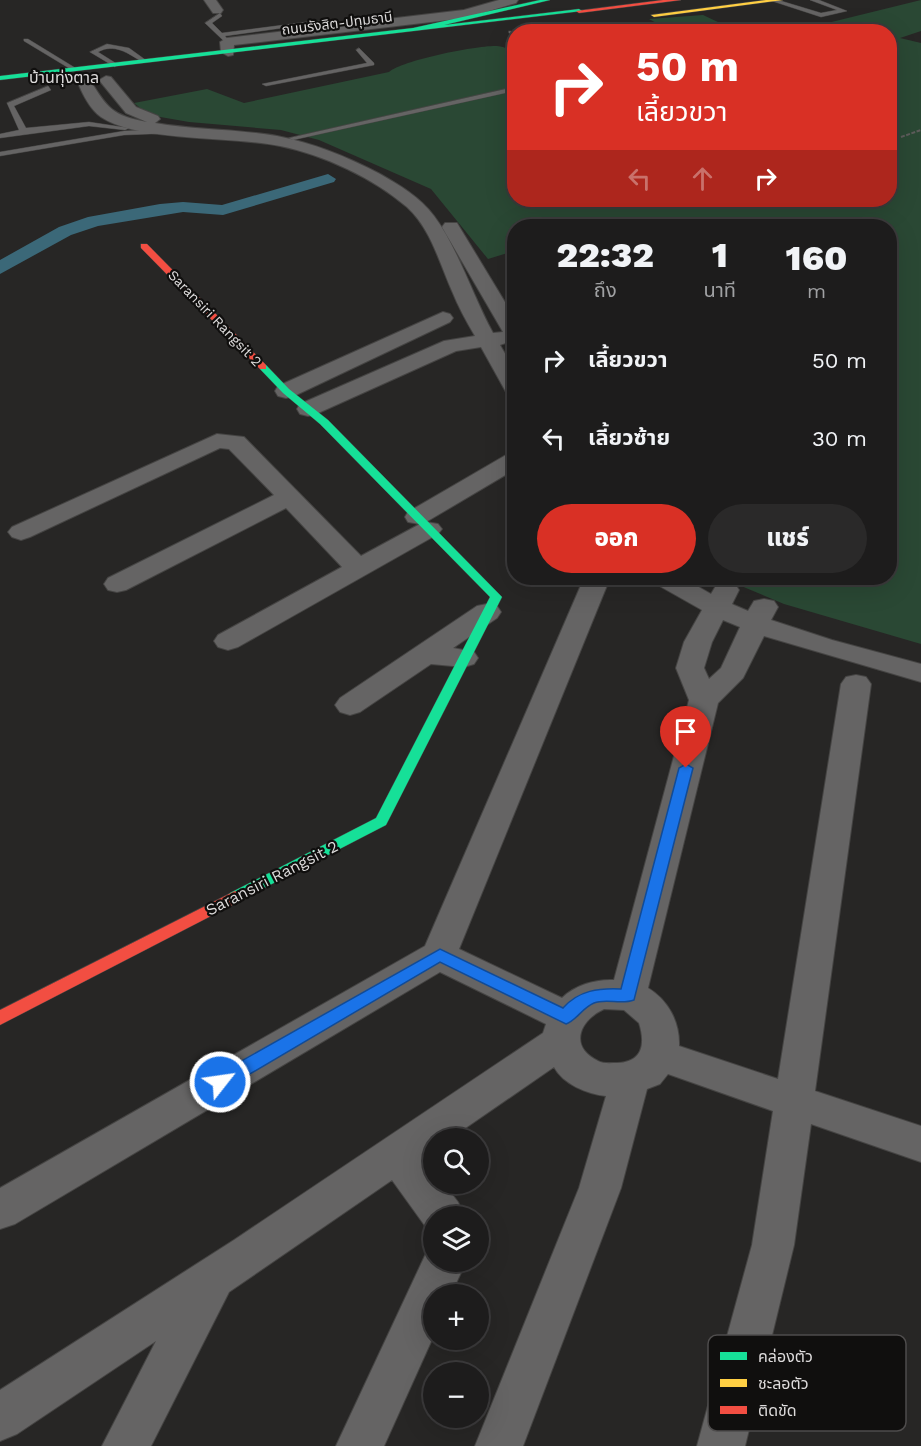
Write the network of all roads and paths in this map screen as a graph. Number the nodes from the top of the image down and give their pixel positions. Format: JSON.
{"nodes":[{"id":1,"x":512,"y":0,"type":"edge"},
{"id":2,"x":547,"y":0,"type":"edge"},
{"id":3,"x":678,"y":0,"type":"edge"},
{"id":4,"x":780,"y":0,"type":"edge"},
{"id":5,"x":813,"y":0,"type":"edge"},
{"id":6,"x":775,"y":1,"type":"edge"},
{"id":7,"x":435,"y":3,"type":"dead end"},
{"id":8,"x":216,"y":8,"type":"edge"},
{"id":9,"x":465,"y":14,"type":"junction"},
{"id":10,"x":322,"y":22,"type":"dead end"},
{"id":11,"x":381,"y":23,"type":"junction"},
{"id":12,"x":603,"y":24,"type":"edge"},
{"id":13,"x":414,"y":30,"type":"junction"},
{"id":14,"x":393,"y":33,"type":"junction"},
{"id":15,"x":507,"y":33,"type":"edge"},
{"id":16,"x":26,"y":40,"type":"dead end"},
{"id":17,"x":225,"y":43,"type":"junction"},
{"id":18,"x":359,"y":50,"type":"junction"},
{"id":19,"x":144,"y":61,"type":"junction"},
{"id":20,"x":115,"y":65,"type":"junction"},
{"id":21,"x":221,"y":67,"type":"dead end"},
{"id":22,"x":74,"y":69,"type":"junction"},
{"id":23,"x":0,"y":78,"type":"edge"},
{"id":24,"x":266,"y":84,"type":"dead end"},
{"id":25,"x":78,"y":85,"type":"junction"},
{"id":26,"x":48,"y":88,"type":"junction"},
{"id":27,"x":507,"y":90,"type":"edge"},
{"id":28,"x":0,"y":93,"type":"edge"},
{"id":29,"x":10,"y":105,"type":"junction"},
{"id":30,"x":0,"y":106,"type":"edge"},
{"id":31,"x":182,"y":127,"type":"junction"},
{"id":32,"x":921,"y":130,"type":"edge"},
{"id":33,"x":24,"y":131,"type":"junction"},
{"id":34,"x":0,"y":136,"type":"edge"},
{"id":35,"x":901,"y":137,"type":"dead end"},
{"id":36,"x":293,"y":138,"type":"junction"},
{"id":37,"x":0,"y":154,"type":"edge"},
{"id":38,"x":144,"y":246,"type":"dead end"},
{"id":39,"x":479,"y":272,"type":"junction"},
{"id":40,"x":455,"y":278,"type":"junction"},
{"id":41,"x":443,"y":318,"type":"dead end"},
{"id":42,"x":507,"y":322,"type":"edge"},
{"id":43,"x":507,"y":336,"type":"edge"},
{"id":44,"x":489,"y":340,"type":"junction"},
{"id":45,"x":507,"y":374,"type":"edge"},
{"id":46,"x":286,"y":391,"type":"junction"},
{"id":47,"x":316,"y":416,"type":"junction"},
{"id":48,"x":507,"y":465,"type":"edge"},
{"id":49,"x":289,"y":497,"type":"junction"},
{"id":50,"x":423,"y":523,"type":"junction"},
{"id":51,"x":21,"y":531,"type":"dead end"},
{"id":52,"x":358,"y":568,"type":"junction"},
{"id":53,"x":117,"y":584,"type":"dead end"},
{"id":54,"x":594,"y":585,"type":"edge"},
{"id":55,"x":686,"y":585,"type":"edge"},
{"id":56,"x":709,"y":585,"type":"edge"},
{"id":57,"x":722,"y":598,"type":"junction"},
{"id":58,"x":488,"y":612,"type":"junction"},
{"id":59,"x":760,"y":614,"type":"junction"},
{"id":60,"x":228,"y":641,"type":"dead end"},
{"id":61,"x":425,"y":655,"type":"junction"},
{"id":62,"x":921,"y":655,"type":"edge"},
{"id":63,"x":464,"y":658,"type":"junction"},
{"id":64,"x":921,"y":673,"type":"edge"},
{"id":65,"x":856,"y":684,"type":"dead end"},
{"id":66,"x":704,"y":700,"type":"junction"},
{"id":67,"x":350,"y":705,"type":"dead end"},
{"id":68,"x":440,"y":955,"type":"junction"},
{"id":69,"x":628,"y":996,"type":"junction"},
{"id":70,"x":0,"y":1018,"type":"edge"},
{"id":71,"x":563,"y":1029,"type":"junction"},
{"id":72,"x":645,"y":1067,"type":"junction"},
{"id":73,"x":795,"y":1103,"type":"junction"},
{"id":74,"x":921,"y":1144,"type":"edge"},
{"id":75,"x":396,"y":1153,"type":"junction"},
{"id":76,"x":436,"y":1206,"type":"edge"},
{"id":77,"x":0,"y":1210,"type":"edge"},
{"id":78,"x":439,"y":1272,"type":"edge"},
{"id":79,"x":213,"y":1277,"type":"junction"},
{"id":80,"x":750,"y":1335,"type":"edge"},
{"id":81,"x":0,"y":1417,"type":"edge"},
{"id":82,"x":725,"y":1431,"type":"edge"},
{"id":83,"x":126,"y":1446,"type":"edge"},
{"id":84,"x":360,"y":1446,"type":"edge"},
{"id":85,"x":499,"y":1446,"type":"edge"},
{"id":86,"x":721,"y":1446,"type":"edge"}],
"edges":[{"from":1,"to":9,"type":"street"},
{"from":2,"to":13,"type":"main road"},
{"from":3,"to":13,"type":"main road","name":"ถนนรังสิต-ปทุมธานี"},
{"from":4,"to":6,"type":"main road","name":"ถนนรังสิต-ปทุมธานี"},
{"from":5,"to":6,"type":"lane"},
{"from":6,"to":12,"type":"main road","name":"ถนนรังสิต-ปทุมธานี"},
{"from":7,"to":9,"type":"street"},
{"from":8,"to":17,"type":"lane"},
{"from":9,"to":11,"type":"street"},
{"from":10,"to":17,"type":"lane"},
{"from":11,"to":14,"type":"street"},
{"from":11,"to":17,"type":"street"},
{"from":13,"to":14,"type":"main road","name":"ถนนรังสิต-ปทุมธานี"},
{"from":14,"to":17,"type":"main road","name":"ถนนรังสิต-ปทุมธานี"},
{"from":15,"to":18,"type":"main road","name":"ถนนรังสิต-ปทุมธานี"},
{"from":16,"to":22,"type":"lane"},
{"from":17,"to":19,"type":"main road","name":"ถนนรังสิต-ปทุมธานี"},
{"from":18,"to":21,"type":"main road","name":"ถนนรังสิต-ปทุมธานี"},
{"from":18,"to":24,"type":"lane"},
{"from":19,"to":20,"type":"main road","name":"ถนนรังสิต-ปทุมธานี"},
{"from":19,"to":20,"type":"lane"},
{"from":20,"to":22,"type":"main road","name":"ถนนรังสิต-ปทุมธานี"},
{"from":22,"to":23,"type":"main road","name":"ถนนรังสิต-ปทุมธานี"},
{"from":25,"to":26,"type":"main road"},
{"from":25,"to":31,"type":"street"},
{"from":25,"to":31,"type":"street"},
{"from":26,"to":28,"type":"main road"},
{"from":26,"to":29,"type":"lane"},
{"from":27,"to":36,"type":"lane"},
{"from":29,"to":30,"type":"lane"},
{"from":29,"to":33,"type":"lane"},
{"from":31,"to":33,"type":"lane"},
{"from":31,"to":36,"type":"street"},
{"from":31,"to":37,"type":"lane"},
{"from":31,"to":40,"type":"street"},
{"from":32,"to":35,"type":"path"},
{"from":33,"to":34,"type":"lane"},
{"from":36,"to":39,"type":"street"},
{"from":38,"to":46,"type":"main road","name":"Saransiri Rangsit 2"},
{"from":39,"to":40,"type":"street"},
{"from":39,"to":42,"type":"street"},
{"from":40,"to":44,"type":"street"},
{"from":41,"to":46,"type":"street"},
{"from":43,"to":44,"type":"street"},
{"from":44,"to":45,"type":"street"},
{"from":44,"to":47,"type":"street"},
{"from":46,"to":47,"type":"main road","name":"Saransiri Rangsit 2"},
{"from":47,"to":50,"type":"main road","name":"Saransiri Rangsit 2"},
{"from":48,"to":50,"type":"street"},
{"from":49,"to":51,"type":"street"},
{"from":49,"to":52,"type":"street"},
{"from":49,"to":53,"type":"street"},
{"from":50,"to":52,"type":"street"},
{"from":50,"to":58,"type":"main road","name":"Saransiri Rangsit 2"},
{"from":52,"to":60,"type":"street"},
{"from":54,"to":68,"type":"street"},
{"from":55,"to":57,"type":"street"},
{"from":56,"to":57,"type":"street"},
{"from":57,"to":59,"type":"street"},
{"from":57,"to":66,"type":"street"},
{"from":58,"to":61,"type":"street"},
{"from":58,"to":63,"type":"main road","name":"Saransiri Rangsit 2"},
{"from":59,"to":62,"type":"street"},
{"from":59,"to":64,"type":"street"},
{"from":59,"to":66,"type":"street"},
{"from":61,"to":63,"type":"street"},
{"from":61,"to":67,"type":"street"},
{"from":63,"to":70,"type":"main road","name":"Saransiri Rangsit 2"},
{"from":65,"to":73,"type":"street"},
{"from":66,"to":69,"type":"street"},
{"from":68,"to":71,"type":"street"},
{"from":68,"to":77,"type":"street"},
{"from":69,"to":71,"type":"street"},
{"from":69,"to":72,"type":"street"},
{"from":71,"to":72,"type":"street"},
{"from":71,"to":75,"type":"street"},
{"from":72,"to":73,"type":"street"},
{"from":72,"to":85,"type":"street"},
{"from":73,"to":74,"type":"street"},
{"from":73,"to":80,"type":"street"},
{"from":75,"to":76,"type":"street"},
{"from":75,"to":79,"type":"street"},
{"from":78,"to":84,"type":"street"},
{"from":79,"to":81,"type":"street"},
{"from":79,"to":83,"type":"street"},
{"from":82,"to":86,"type":"street"}]}
